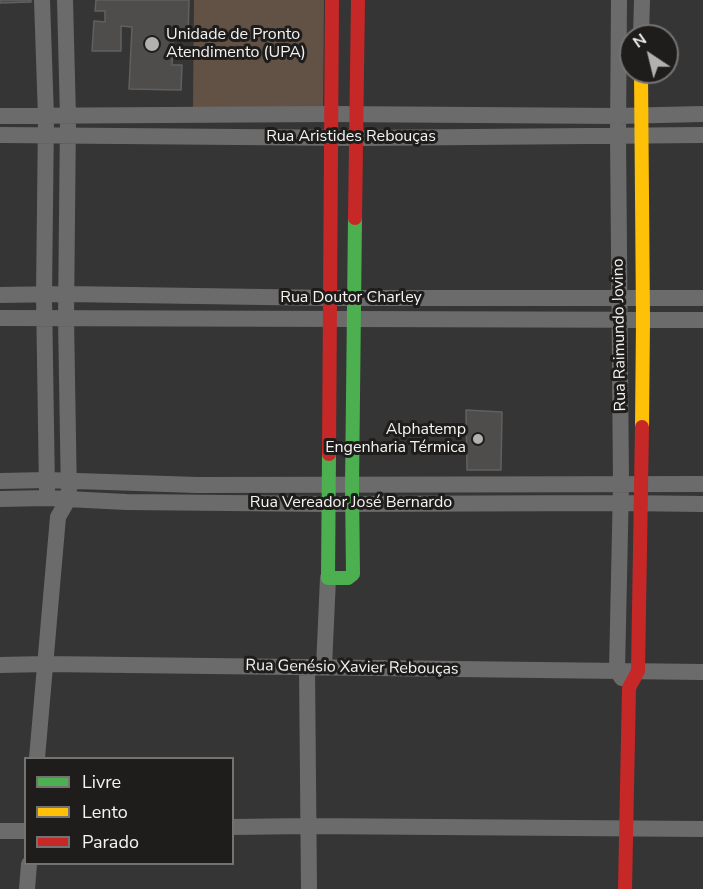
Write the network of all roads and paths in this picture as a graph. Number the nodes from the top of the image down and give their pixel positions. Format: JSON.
{"nodes":[{"id":1,"x":42,"y":0,"type":"edge"},
{"id":2,"x":65,"y":0,"type":"edge"},
{"id":3,"x":332,"y":0,"type":"edge"},
{"id":4,"x":358,"y":0,"type":"edge"},
{"id":5,"x":619,"y":0,"type":"edge"},
{"id":6,"x":642,"y":0,"type":"edge"},
{"id":7,"x":641,"y":24,"type":"edge"},
{"id":8,"x":641,"y":84,"type":"edge"},
{"id":9,"x":331,"y":114,"type":"junction"},
{"id":10,"x":703,"y":114,"type":"edge"},
{"id":11,"x":357,"y":115,"type":"junction"},
{"id":12,"x":640,"y":115,"type":"junction"},
{"id":13,"x":0,"y":116,"type":"edge"},
{"id":14,"x":618,"y":116,"type":"junction"},
{"id":15,"x":46,"y":117,"type":"junction"},
{"id":16,"x":68,"y":117,"type":"junction"},
{"id":17,"x":0,"y":135,"type":"edge"},
{"id":18,"x":68,"y":135,"type":"junction"},
{"id":19,"x":618,"y":135,"type":"junction"},
{"id":20,"x":641,"y":135,"type":"junction"},
{"id":21,"x":703,"y":135,"type":"edge"},
{"id":22,"x":46,"y":136,"type":"junction"},
{"id":23,"x":331,"y":138,"type":"junction"},
{"id":24,"x":357,"y":138,"type":"junction"},
{"id":25,"x":330,"y":183,"type":"junction"},
{"id":26,"x":356,"y":184,"type":"junction"},
{"id":27,"x":67,"y":226,"type":"junction"},
{"id":28,"x":45,"y":227,"type":"junction"},
{"id":29,"x":66,"y":294,"type":"junction"},
{"id":30,"x":0,"y":295,"type":"edge"},
{"id":31,"x":44,"y":295,"type":"junction"},
{"id":32,"x":185,"y":297,"type":"junction"},
{"id":33,"x":330,"y":298,"type":"junction"},
{"id":34,"x":354,"y":298,"type":"junction"},
{"id":35,"x":452,"y":298,"type":"junction"},
{"id":36,"x":620,"y":298,"type":"junction"},
{"id":37,"x":642,"y":298,"type":"junction"},
{"id":38,"x":703,"y":298,"type":"edge"},
{"id":39,"x":0,"y":318,"type":"edge"},
{"id":40,"x":45,"y":318,"type":"junction"},
{"id":41,"x":66,"y":318,"type":"junction"},
{"id":42,"x":184,"y":318,"type":"junction"},
{"id":43,"x":329,"y":319,"type":"junction"},
{"id":44,"x":354,"y":319,"type":"junction"},
{"id":45,"x":450,"y":320,"type":"junction"},
{"id":46,"x":643,"y":320,"type":"junction"},
{"id":47,"x":703,"y":320,"type":"edge"},
{"id":48,"x":620,"y":321,"type":"junction"},
{"id":49,"x":46,"y":363,"type":"junction"},
{"id":50,"x":66,"y":364,"type":"junction"},
{"id":51,"x":47,"y":480,"type":"junction"},
{"id":52,"x":0,"y":481,"type":"edge"},
{"id":53,"x":69,"y":481,"type":"junction"},
{"id":54,"x":459,"y":484,"type":"junction"},
{"id":55,"x":500,"y":484,"type":"junction"},
{"id":56,"x":621,"y":484,"type":"junction"},
{"id":57,"x":642,"y":484,"type":"junction"},
{"id":58,"x":703,"y":484,"type":"edge"},
{"id":59,"x":198,"y":485,"type":"junction"},
{"id":60,"x":328,"y":486,"type":"junction"},
{"id":61,"x":352,"y":486,"type":"junction"},
{"id":62,"x":47,"y":498,"type":"junction"},
{"id":63,"x":69,"y":498,"type":"junction"},
{"id":64,"x":0,"y":499,"type":"edge"},
{"id":65,"x":196,"y":503,"type":"junction"},
{"id":66,"x":621,"y":503,"type":"junction"},
{"id":67,"x":641,"y":503,"type":"junction"},
{"id":68,"x":328,"y":504,"type":"junction"},
{"id":69,"x":352,"y":504,"type":"junction"},
{"id":70,"x":459,"y":504,"type":"junction"},
{"id":71,"x":500,"y":504,"type":"junction"},
{"id":72,"x":703,"y":504,"type":"edge"},
{"id":73,"x":58,"y":517,"type":"junction"},
{"id":74,"x":328,"y":578,"type":"junction"},
{"id":75,"x":46,"y":664,"type":"junction"},
{"id":76,"x":0,"y":665,"type":"edge"},
{"id":77,"x":316,"y":667,"type":"junction"},
{"id":78,"x":617,"y":671,"type":"junction"},
{"id":79,"x":638,"y":671,"type":"junction"},
{"id":80,"x":703,"y":672,"type":"edge"},
{"id":81,"x":629,"y":688,"type":"junction"},
{"id":82,"x":37,"y":757,"type":"edge"},
{"id":83,"x":308,"y":826,"type":"junction"},
{"id":84,"x":234,"y":827,"type":"edge"},
{"id":85,"x":703,"y":829,"type":"edge"},
{"id":86,"x":625,"y":830,"type":"junction"},
{"id":87,"x":0,"y":831,"type":"edge"},
{"id":88,"x":24,"y":831,"type":"edge"},
{"id":89,"x":28,"y":865,"type":"edge"},
{"id":90,"x":27,"y":889,"type":"edge"},
{"id":91,"x":309,"y":889,"type":"edge"},
{"id":92,"x":625,"y":889,"type":"edge"}],
"edges":[{"from":1,"to":15,"type":"street"},
{"from":2,"to":16,"type":"street"},
{"from":3,"to":9,"type":"street"},
{"from":4,"to":11,"type":"street"},
{"from":5,"to":14,"type":"street","name":"Rua Raimundo Jovino"},
{"from":6,"to":7,"type":"street"},
{"from":8,"to":12,"type":"street","name":"Rua Raimundo Jovino"},
{"from":9,"to":11,"type":"street","name":"Rua Aristides Rebouças"},
{"from":9,"to":16,"type":"street","name":"Rua Aristides Rebouças"},
{"from":9,"to":23,"type":"street"},
{"from":10,"to":12,"type":"street","name":"Rua Aristides Rebouças"},
{"from":11,"to":14,"type":"street","name":"Rua Aristides Rebouças"},
{"from":11,"to":24,"type":"street"},
{"from":12,"to":14,"type":"street","name":"Rua Aristides Rebouças"},
{"from":12,"to":20,"type":"street","name":"Rua Raimundo Jovino"},
{"from":13,"to":15,"type":"street","name":"Rua Aristides Rebouças"},
{"from":14,"to":19,"type":"street","name":"Rua Raimundo Jovino"},
{"from":15,"to":16,"type":"street","name":"Rua Aristides Rebouças"},
{"from":15,"to":22,"type":"street"},
{"from":16,"to":18,"type":"street"},
{"from":17,"to":22,"type":"street","name":"Rua Aristides Rebouças"},
{"from":18,"to":22,"type":"street","name":"Rua Aristides Rebouças"},
{"from":18,"to":23,"type":"street","name":"Rua Aristides Rebouças"},
{"from":18,"to":27,"type":"street"},
{"from":19,"to":20,"type":"street","name":"Rua Aristides Rebouças"},
{"from":19,"to":24,"type":"street","name":"Rua Aristides Rebouças"},
{"from":19,"to":36,"type":"street","name":"Rua Raimundo Jovino"},
{"from":20,"to":21,"type":"street","name":"Rua Aristides Rebouças"},
{"from":20,"to":37,"type":"street","name":"Rua Raimundo Jovino"},
{"from":22,"to":28,"type":"street"},
{"from":23,"to":24,"type":"street","name":"Rua Aristides Rebouças"},
{"from":23,"to":25,"type":"street"},
{"from":24,"to":26,"type":"street"},
{"from":25,"to":26,"type":"street"},
{"from":25,"to":33,"type":"street"},
{"from":26,"to":34,"type":"street"},
{"from":27,"to":28,"type":"street"},
{"from":27,"to":29,"type":"street"},
{"from":28,"to":31,"type":"street"},
{"from":29,"to":31,"type":"street","name":"Rua Doutor Charley"},
{"from":29,"to":32,"type":"street","name":"Rua Doutor Charley"},
{"from":29,"to":41,"type":"street"},
{"from":30,"to":31,"type":"street","name":"Rua Doutor Charley"},
{"from":31,"to":40,"type":"street"},
{"from":32,"to":33,"type":"street","name":"Rua Doutor Charley"},
{"from":32,"to":42,"type":"street"},
{"from":33,"to":34,"type":"street","name":"Rua Doutor Charley"},
{"from":33,"to":43,"type":"street"},
{"from":34,"to":35,"type":"street","name":"Rua Doutor Charley"},
{"from":34,"to":44,"type":"street"},
{"from":35,"to":36,"type":"street","name":"Rua Doutor Charley"},
{"from":35,"to":45,"type":"street"},
{"from":36,"to":37,"type":"street","name":"Rua Doutor Charley"},
{"from":36,"to":48,"type":"street","name":"Rua Raimundo Jovino"},
{"from":37,"to":38,"type":"street","name":"Rua Doutor Charley"},
{"from":37,"to":46,"type":"street","name":"Rua Raimundo Jovino"},
{"from":39,"to":40,"type":"street","name":"Rua Doutor Charley"},
{"from":40,"to":41,"type":"street","name":"Rua Doutor Charley"},
{"from":40,"to":49,"type":"street"},
{"from":41,"to":42,"type":"street","name":"Rua Doutor Charley"},
{"from":41,"to":50,"type":"street"},
{"from":42,"to":43,"type":"street","name":"Rua Doutor Charley"},
{"from":43,"to":44,"type":"street","name":"Rua Doutor Charley"},
{"from":43,"to":60,"type":"street"},
{"from":44,"to":45,"type":"street","name":"Rua Doutor Charley"},
{"from":44,"to":61,"type":"street"},
{"from":45,"to":48,"type":"street","name":"Rua Doutor Charley"},
{"from":46,"to":47,"type":"street","name":"Rua Doutor Charley"},
{"from":46,"to":48,"type":"street","name":"Rua Doutor Charley"},
{"from":46,"to":57,"type":"street","name":"Rua Raimundo Jovino"},
{"from":48,"to":56,"type":"street","name":"Rua Raimundo Jovino"},
{"from":49,"to":50,"type":"street"},
{"from":49,"to":51,"type":"street"},
{"from":50,"to":53,"type":"street"},
{"from":51,"to":52,"type":"street","name":"Rua Vereador José Bernardo"},
{"from":51,"to":53,"type":"street","name":"Rua Vereador José Bernardo"},
{"from":51,"to":62,"type":"street"},
{"from":53,"to":59,"type":"street","name":"Rua Vereador José Bernardo"},
{"from":53,"to":63,"type":"street"},
{"from":54,"to":55,"type":"street","name":"Rua Vereador José Bernardo"},
{"from":54,"to":61,"type":"street","name":"Rua Vereador José Bernardo"},
{"from":54,"to":70,"type":"street"},
{"from":55,"to":56,"type":"street","name":"Rua Vereador José Bernardo"},
{"from":55,"to":71,"type":"street"},
{"from":56,"to":57,"type":"street","name":"Rua Vereador José Bernardo"},
{"from":56,"to":66,"type":"street","name":"Rua Raimundo Jovino"},
{"from":57,"to":58,"type":"street","name":"Rua Vereador José Bernardo"},
{"from":57,"to":67,"type":"street","name":"Rua Raimundo Jovino"},
{"from":59,"to":60,"type":"street","name":"Rua Vereador José Bernardo"},
{"from":59,"to":65,"type":"street"},
{"from":60,"to":61,"type":"street","name":"Rua Vereador José Bernardo"},
{"from":60,"to":68,"type":"street"},
{"from":61,"to":69,"type":"street"},
{"from":62,"to":63,"type":"street","name":"Rua Vereador José Bernardo"},
{"from":62,"to":64,"type":"street","name":"Rua Vereador José Bernardo"},
{"from":62,"to":73,"type":"street"},
{"from":63,"to":65,"type":"street","name":"Rua Vereador José Bernardo"},
{"from":63,"to":73,"type":"street"},
{"from":65,"to":68,"type":"street","name":"Rua Vereador José Bernardo"},
{"from":66,"to":67,"type":"street","name":"Rua Vereador José Bernardo"},
{"from":66,"to":71,"type":"street","name":"Rua Vereador José Bernardo"},
{"from":66,"to":78,"type":"street","name":"Rua Raimundo Jovino"},
{"from":67,"to":72,"type":"street","name":"Rua Vereador José Bernardo"},
{"from":67,"to":79,"type":"street","name":"Rua Raimundo Jovino"},
{"from":68,"to":69,"type":"street","name":"Rua Vereador José Bernardo"},
{"from":68,"to":74,"type":"street"},
{"from":69,"to":70,"type":"street","name":"Rua Vereador José Bernardo"},
{"from":69,"to":74,"type":"street"},
{"from":70,"to":71,"type":"street","name":"Rua Vereador José Bernardo"},
{"from":73,"to":75,"type":"street"},
{"from":74,"to":77,"type":"street"},
{"from":75,"to":76,"type":"street","name":"Rua Genésio Xavier Rebouças"},
{"from":75,"to":77,"type":"street","name":"Rua Genésio Xavier Rebouças"},
{"from":75,"to":82,"type":"street"},
{"from":77,"to":78,"type":"street","name":"Rua Genésio Xavier Rebouças"},
{"from":77,"to":83,"type":"street"},
{"from":78,"to":79,"type":"street","name":"Rua Genésio Xavier Rebouças"},
{"from":78,"to":81,"type":"street"},
{"from":79,"to":80,"type":"street","name":"Rua Genésio Xavier Rebouças"},
{"from":79,"to":81,"type":"street"},
{"from":81,"to":86,"type":"street"},
{"from":83,"to":84,"type":"street"},
{"from":83,"to":86,"type":"street"},
{"from":83,"to":91,"type":"street"},
{"from":85,"to":86,"type":"street"},
{"from":86,"to":92,"type":"street"},
{"from":87,"to":88,"type":"street"},
{"from":89,"to":90,"type":"street"}]}
